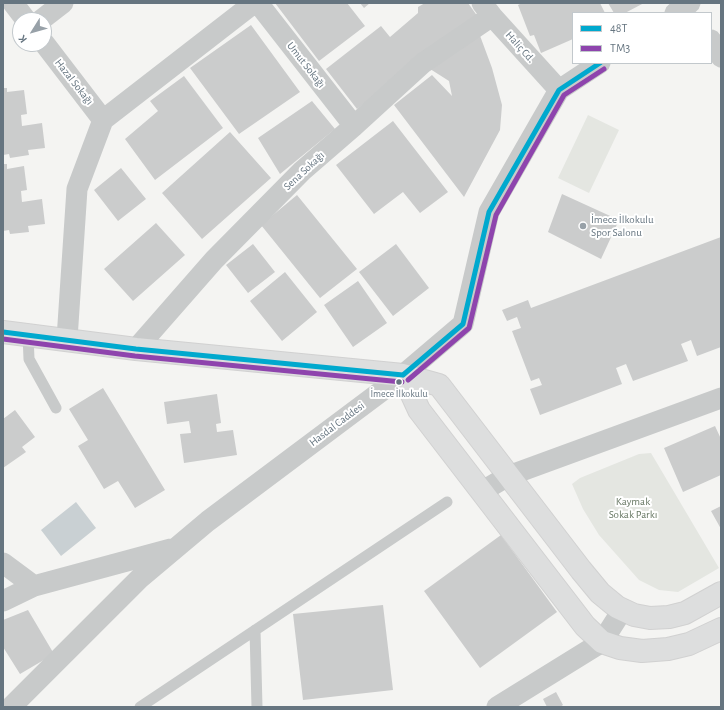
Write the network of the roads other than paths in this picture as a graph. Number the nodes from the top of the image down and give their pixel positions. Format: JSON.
{"nodes":[{"id":1,"x":13,"y":3,"type":"edge"},
{"id":2,"x":63,"y":3,"type":"edge"},
{"id":3,"x":254,"y":3,"type":"edge"},
{"id":4,"x":258,"y":3,"type":"edge"},
{"id":5,"x":690,"y":3,"type":"edge"},
{"id":6,"x":487,"y":9,"type":"edge"},
{"id":7,"x":20,"y":12,"type":"edge"},
{"id":8,"x":51,"y":12,"type":"edge"},
{"id":9,"x":676,"y":12,"type":"edge"},
{"id":10,"x":694,"y":12,"type":"edge"},
{"id":11,"x":712,"y":42,"type":"edge"},
{"id":12,"x":51,"y":52,"type":"edge"},
{"id":13,"x":721,"y":57,"type":"edge"},
{"id":14,"x":598,"y":64,"type":"edge"},
{"id":15,"x":559,"y":90,"type":"junction"},
{"id":16,"x":103,"y":120,"type":"junction"},
{"id":17,"x":354,"y":126,"type":"junction"},
{"id":18,"x":3,"y":332,"type":"edge"},
{"id":19,"x":28,"y":335,"type":"junction"},
{"id":20,"x":67,"y":339,"type":"junction"},
{"id":21,"x":136,"y":349,"type":"junction"},
{"id":22,"x":403,"y":375,"type":"junction"},
{"id":23,"x":721,"y":398,"type":"edge"},
{"id":24,"x":56,"y":408,"type":"dead end"},
{"id":25,"x":508,"y":476,"type":"junction"},
{"id":26,"x":481,"y":492,"type":"junction"},
{"id":27,"x":447,"y":502,"type":"dead end"},
{"id":28,"x":178,"y":547,"type":"junction"},
{"id":29,"x":3,"y":563,"type":"edge"},
{"id":30,"x":34,"y":586,"type":"junction"},
{"id":31,"x":721,"y":593,"type":"edge"},
{"id":32,"x":3,"y":601,"type":"edge"},
{"id":33,"x":623,"y":610,"type":"junction"},
{"id":34,"x":721,"y":629,"type":"edge"},
{"id":35,"x":255,"y":630,"type":"junction"},
{"id":36,"x":602,"y":642,"type":"junction"},
{"id":37,"x":11,"y":707,"type":"edge"},
{"id":38,"x":140,"y":707,"type":"edge"},
{"id":39,"x":257,"y":707,"type":"edge"},
{"id":40,"x":497,"y":707,"type":"edge"}],
"edges":[{"from":1,"to":7,"type":"street"},
{"from":2,"to":8,"type":"street"},
{"from":3,"to":16,"type":"street"},
{"from":4,"to":17,"type":"street","name":"Umut Sokağı"},
{"from":5,"to":9,"type":"street"},
{"from":5,"to":10,"type":"street"},
{"from":6,"to":15,"type":"street","name":"Haliç Cd."},
{"from":6,"to":17,"type":"street","name":"Sena Sokağı"},
{"from":11,"to":13,"type":"street"},
{"from":12,"to":16,"type":"street","name":"Hazal Sokağı"},
{"from":14,"to":15,"type":"street","name":"Hasdal Caddesi"},
{"from":15,"to":22,"type":"street","name":"Hasdal Caddesi"},
{"from":16,"to":20,"type":"street"},
{"from":17,"to":21,"type":"street","name":"Sena Sokağı"},
{"from":18,"to":19,"type":"street"},
{"from":19,"to":20,"type":"street"},
{"from":19,"to":24,"type":"lane"},
{"from":20,"to":21,"type":"street"},
{"from":21,"to":22,"type":"street"},
{"from":22,"to":25,"type":"street"},
{"from":22,"to":26,"type":"street"},
{"from":22,"to":28,"type":"street","name":"Hasdal Caddesi"},
{"from":23,"to":25,"type":"street"},
{"from":25,"to":26,"type":"street"},
{"from":25,"to":33,"type":"street"},
{"from":26,"to":36,"type":"street"},
{"from":27,"to":35,"type":"lane"},
{"from":28,"to":30,"type":"street"},
{"from":28,"to":37,"type":"street","name":"Hasdal Caddesi"},
{"from":29,"to":30,"type":"street"},
{"from":30,"to":32,"type":"street"},
{"from":31,"to":33,"type":"street"},
{"from":33,"to":36,"type":"street"},
{"from":34,"to":36,"type":"street"},
{"from":35,"to":38,"type":"lane"},
{"from":35,"to":39,"type":"lane"},
{"from":36,"to":40,"type":"street"}]}
